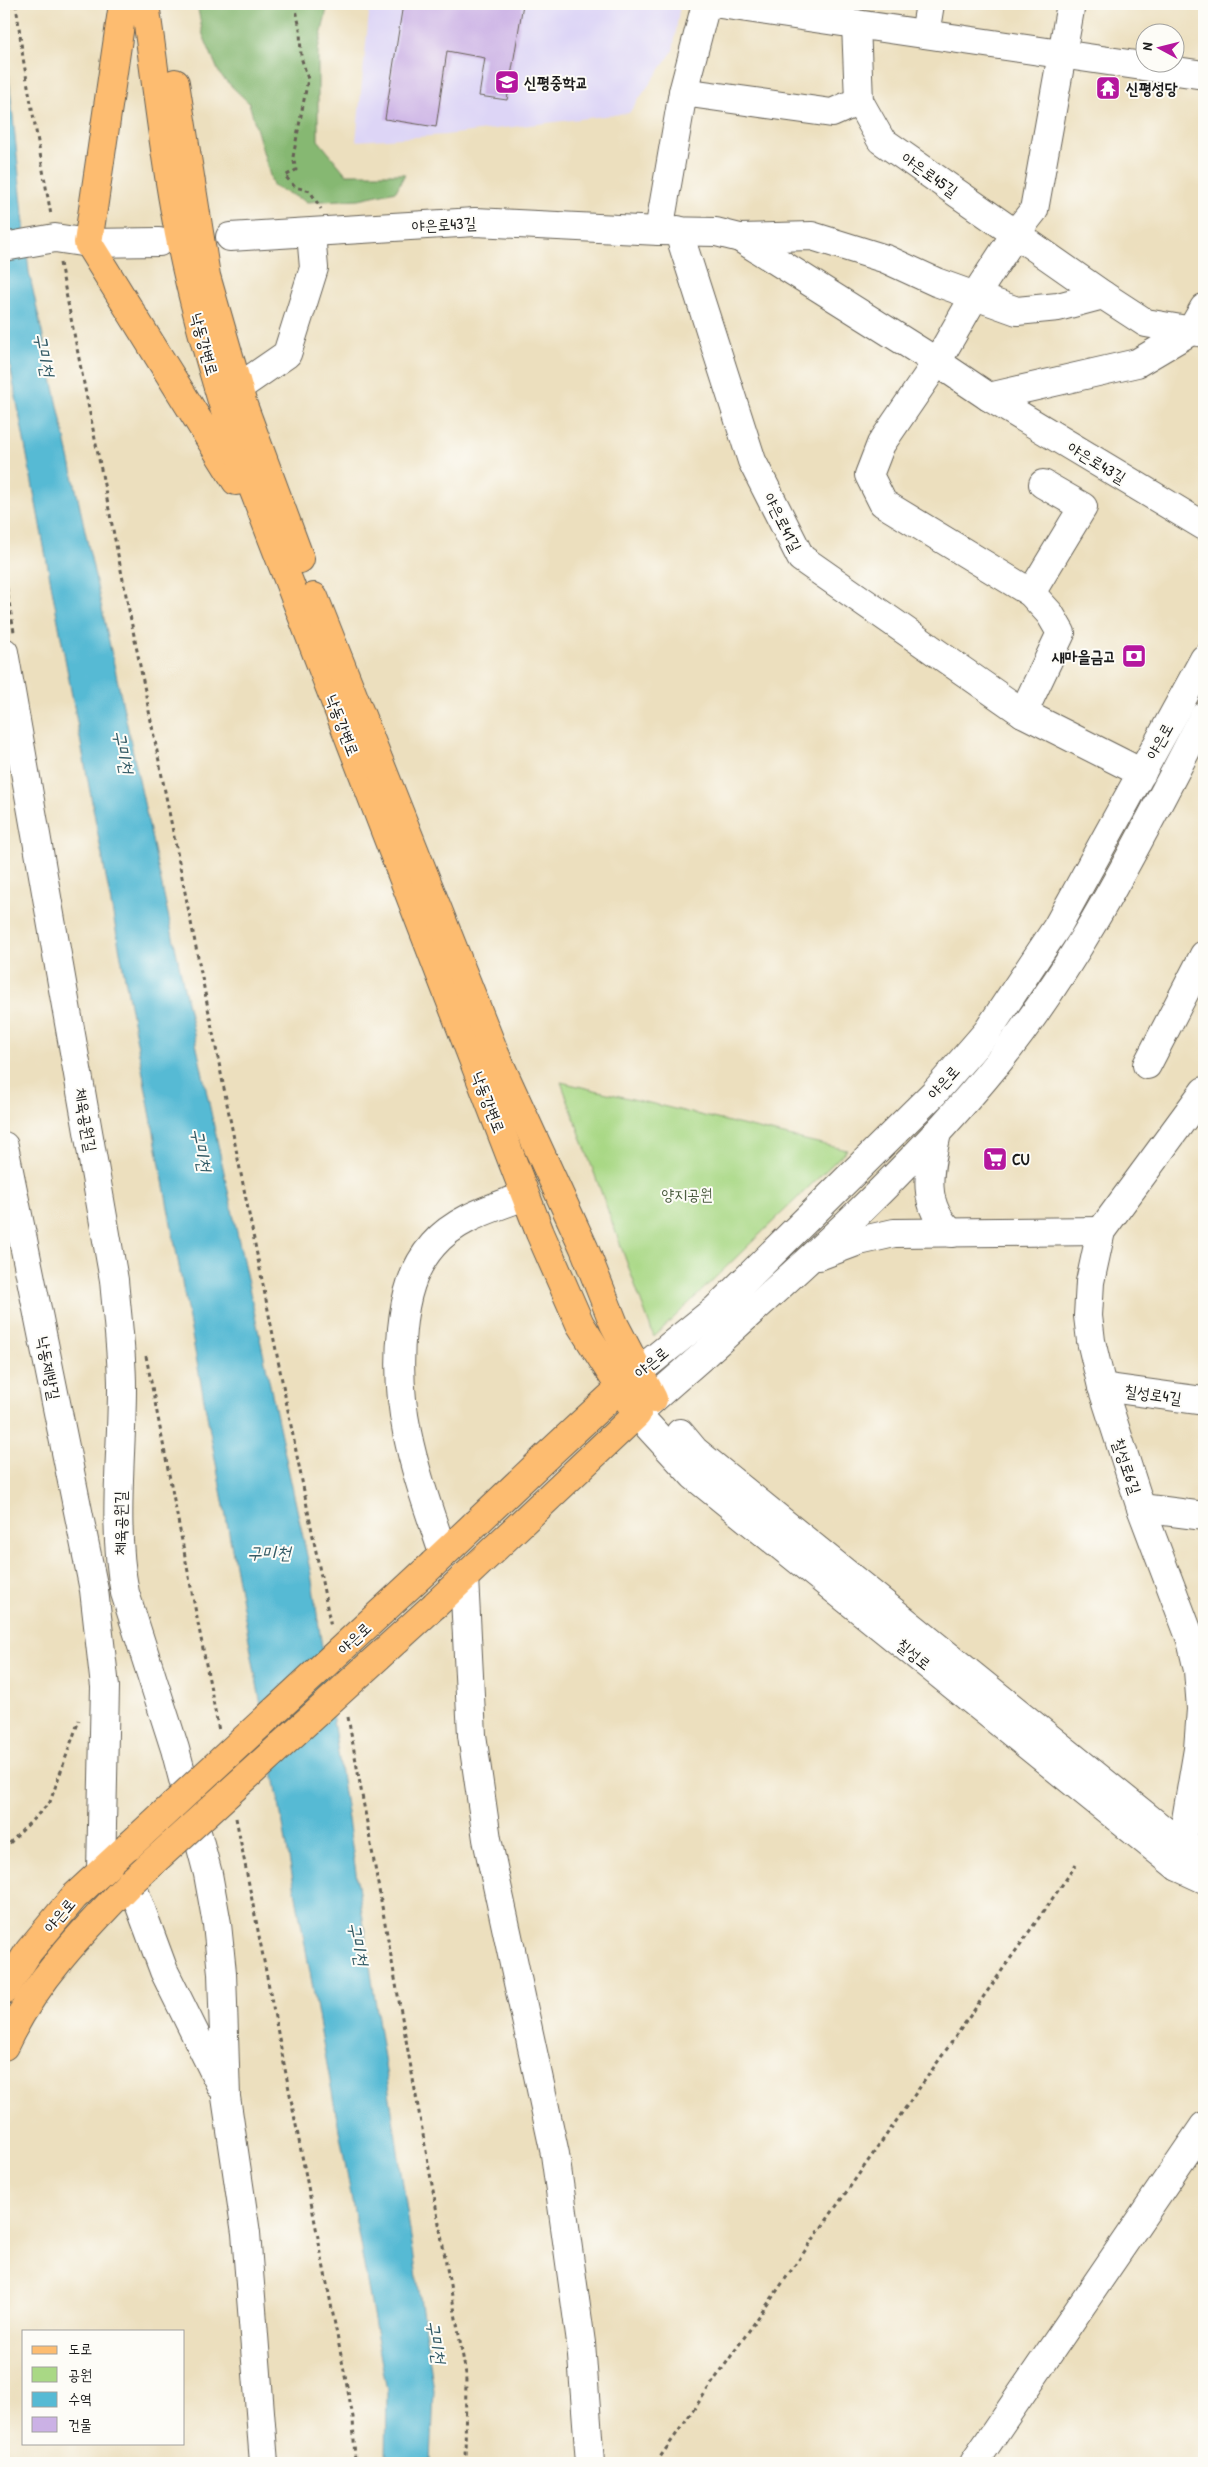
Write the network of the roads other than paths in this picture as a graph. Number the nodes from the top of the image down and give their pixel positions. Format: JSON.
{"nodes":[{"id":1,"x":123,"y":4,"type":"edge"},
{"id":2,"x":145,"y":4,"type":"edge"},
{"id":3,"x":163,"y":4,"type":"edge"},
{"id":4,"x":706,"y":4,"type":"edge"},
{"id":5,"x":720,"y":4,"type":"edge"},
{"id":6,"x":930,"y":4,"type":"edge"},
{"id":7,"x":1071,"y":4,"type":"edge"},
{"id":8,"x":856,"y":24,"type":"junction"},
{"id":9,"x":925,"y":34,"type":"junction"},
{"id":10,"x":1062,"y":55,"type":"junction"},
{"id":11,"x":1204,"y":75,"type":"edge"},
{"id":12,"x":684,"y":92,"type":"junction"},
{"id":13,"x":859,"y":101,"type":"junction"},
{"id":14,"x":668,"y":230,"type":"junction"},
{"id":15,"x":318,"y":232,"type":"junction"},
{"id":16,"x":1016,"y":233,"type":"junction"},
{"id":17,"x":728,"y":235,"type":"junction"},
{"id":18,"x":230,"y":237,"type":"dead end"},
{"id":19,"x":159,"y":242,"type":"dead end"},
{"id":20,"x":88,"y":243,"type":"junction"},
{"id":21,"x":4,"y":247,"type":"edge"},
{"id":22,"x":1103,"y":295,"type":"junction"},
{"id":23,"x":974,"y":297,"type":"junction"},
{"id":24,"x":1204,"y":308,"type":"edge"},
{"id":25,"x":1198,"y":332,"type":"edge"},
{"id":26,"x":937,"y":362,"type":"junction"},
{"id":27,"x":238,"y":388,"type":"junction"},
{"id":28,"x":989,"y":398,"type":"junction"},
{"id":29,"x":1043,"y":484,"type":"dead end"},
{"id":30,"x":1204,"y":526,"type":"edge"},
{"id":31,"x":274,"y":545,"type":"junction"},
{"id":32,"x":1031,"y":593,"type":"junction"},
{"id":33,"x":4,"y":652,"type":"edge"},
{"id":34,"x":1204,"y":659,"type":"edge"},
{"id":35,"x":1023,"y":713,"type":"junction"},
{"id":36,"x":1204,"y":716,"type":"edge"},
{"id":37,"x":1142,"y":773,"type":"junction"},
{"id":38,"x":1204,"y":955,"type":"edge"},
{"id":39,"x":1147,"y":1066,"type":"dead end"},
{"id":40,"x":1204,"y":1091,"type":"edge"},
{"id":41,"x":937,"y":1133,"type":"junction"},
{"id":42,"x":4,"y":1146,"type":"edge"},
{"id":43,"x":525,"y":1196,"type":"junction"},
{"id":44,"x":1101,"y":1231,"type":"junction"},
{"id":45,"x":952,"y":1233,"type":"junction"},
{"id":46,"x":808,"y":1260,"type":"junction"},
{"id":47,"x":639,"y":1371,"type":"junction"},
{"id":48,"x":1102,"y":1387,"type":"junction"},
{"id":49,"x":1204,"y":1401,"type":"edge"},
{"id":50,"x":645,"y":1406,"type":"junction"},
{"id":51,"x":1142,"y":1508,"type":"junction"},
{"id":52,"x":1204,"y":1516,"type":"edge"},
{"id":53,"x":438,"y":1559,"type":"junction"},
{"id":54,"x":464,"y":1578,"type":"junction"},
{"id":55,"x":94,"y":1590,"type":"junction"},
{"id":56,"x":125,"y":1593,"type":"junction"},
{"id":57,"x":1198,"y":1641,"type":"edge"},
{"id":58,"x":1201,"y":1749,"type":"edge"},
{"id":59,"x":1188,"y":1855,"type":"edge"},
{"id":60,"x":101,"y":1871,"type":"junction"},
{"id":61,"x":1204,"y":1879,"type":"edge"},
{"id":62,"x":131,"y":1882,"type":"junction"},
{"id":63,"x":4,"y":1990,"type":"edge"},
{"id":64,"x":4,"y":2046,"type":"edge"},
{"id":65,"x":226,"y":2097,"type":"junction"},
{"id":66,"x":1204,"y":2126,"type":"edge"},
{"id":67,"x":261,"y":2459,"type":"edge"},
{"id":68,"x":590,"y":2463,"type":"edge"},
{"id":69,"x":974,"y":2463,"type":"edge"}],
"edges":[{"from":1,"to":20,"type":"main road"},
{"from":2,"to":31,"type":"main road","name":"낙동강변로"},
{"from":3,"to":27,"type":"main road","name":"낙동강변로"},
{"from":4,"to":12,"type":"street"},
{"from":5,"to":8,"type":"street"},
{"from":6,"to":9,"type":"street"},
{"from":7,"to":10,"type":"street"},
{"from":8,"to":9,"type":"street"},
{"from":8,"to":13,"type":"street","name":"야은로45길"},
{"from":9,"to":10,"type":"street"},
{"from":10,"to":11,"type":"street"},
{"from":10,"to":16,"type":"street"},
{"from":12,"to":13,"type":"street"},
{"from":12,"to":14,"type":"street"},
{"from":13,"to":16,"type":"street","name":"야은로45길"},
{"from":14,"to":15,"type":"street","name":"야은로43길"},
{"from":14,"to":17,"type":"street","name":"야은로43길"},
{"from":14,"to":35,"type":"street","name":"야은로41길"},
{"from":15,"to":18,"type":"street","name":"야은로43길"},
{"from":15,"to":27,"type":"street"},
{"from":16,"to":22,"type":"street","name":"야은로45길"},
{"from":16,"to":23,"type":"street"},
{"from":17,"to":23,"type":"street"},
{"from":17,"to":26,"type":"street","name":"야은로43길"},
{"from":19,"to":20,"type":"street"},
{"from":20,"to":21,"type":"street"},
{"from":20,"to":31,"type":"main road"},
{"from":22,"to":23,"type":"street"},
{"from":22,"to":25,"type":"street","name":"야은로45길"},
{"from":23,"to":26,"type":"street"},
{"from":24,"to":25,"type":"street"},
{"from":25,"to":28,"type":"street"},
{"from":26,"to":28,"type":"street","name":"야은로43길"},
{"from":26,"to":32,"type":"street"},
{"from":27,"to":47,"type":"main road","name":"낙동강변로"},
{"from":28,"to":30,"type":"street","name":"야은로43길"},
{"from":29,"to":32,"type":"street"},
{"from":31,"to":43,"type":"main road","name":"낙동강변로"},
{"from":32,"to":35,"type":"street"},
{"from":33,"to":56,"type":"street","name":"체육공원길"},
{"from":34,"to":37,"type":"street","name":"야은로"},
{"from":35,"to":37,"type":"street","name":"야은로41길"},
{"from":36,"to":41,"type":"street","name":"야은로"},
{"from":37,"to":47,"type":"street","name":"야은로"},
{"from":38,"to":39,"type":"street"},
{"from":40,"to":44,"type":"street","name":"칠성로6길"},
{"from":41,"to":45,"type":"street"},
{"from":41,"to":46,"type":"street","name":"야은로"},
{"from":42,"to":55,"type":"street","name":"낙동제방길"},
{"from":43,"to":50,"type":"main road","name":"낙동강변로"},
{"from":43,"to":53,"type":"street"},
{"from":44,"to":45,"type":"street"},
{"from":44,"to":48,"type":"street","name":"칠성로6길"},
{"from":45,"to":46,"type":"street"},
{"from":46,"to":50,"type":"street","name":"야은로"},
{"from":47,"to":50,"type":"main road","name":"낙동강변로"},
{"from":47,"to":53,"type":"main road","name":"야은로"},
{"from":48,"to":49,"type":"street","name":"칠성로4길"},
{"from":48,"to":51,"type":"street","name":"칠성로6길"},
{"from":50,"to":54,"type":"main road","name":"야은로"},
{"from":50,"to":59,"type":"street","name":"칠성로"},
{"from":51,"to":52,"type":"street"},
{"from":51,"to":57,"type":"street","name":"칠성로6길"},
{"from":53,"to":60,"type":"main road","name":"야은로","bridge":true},
{"from":54,"to":62,"type":"main road","name":"야은로","bridge":true},
{"from":54,"to":68,"type":"street"},
{"from":55,"to":56,"type":"street"},
{"from":55,"to":60,"type":"street","name":"낙동제방길"},
{"from":56,"to":65,"type":"street","name":"체육공원길"},
{"from":57,"to":58,"type":"street","name":"칠성로6길"},
{"from":58,"to":59,"type":"street","name":"칠성로6길"},
{"from":59,"to":61,"type":"street","name":"칠성로"},
{"from":60,"to":63,"type":"main road","name":"야은로"},
{"from":62,"to":64,"type":"main road","name":"야은로"},
{"from":62,"to":65,"type":"street"},
{"from":65,"to":67,"type":"street"},
{"from":66,"to":69,"type":"street"}]}
